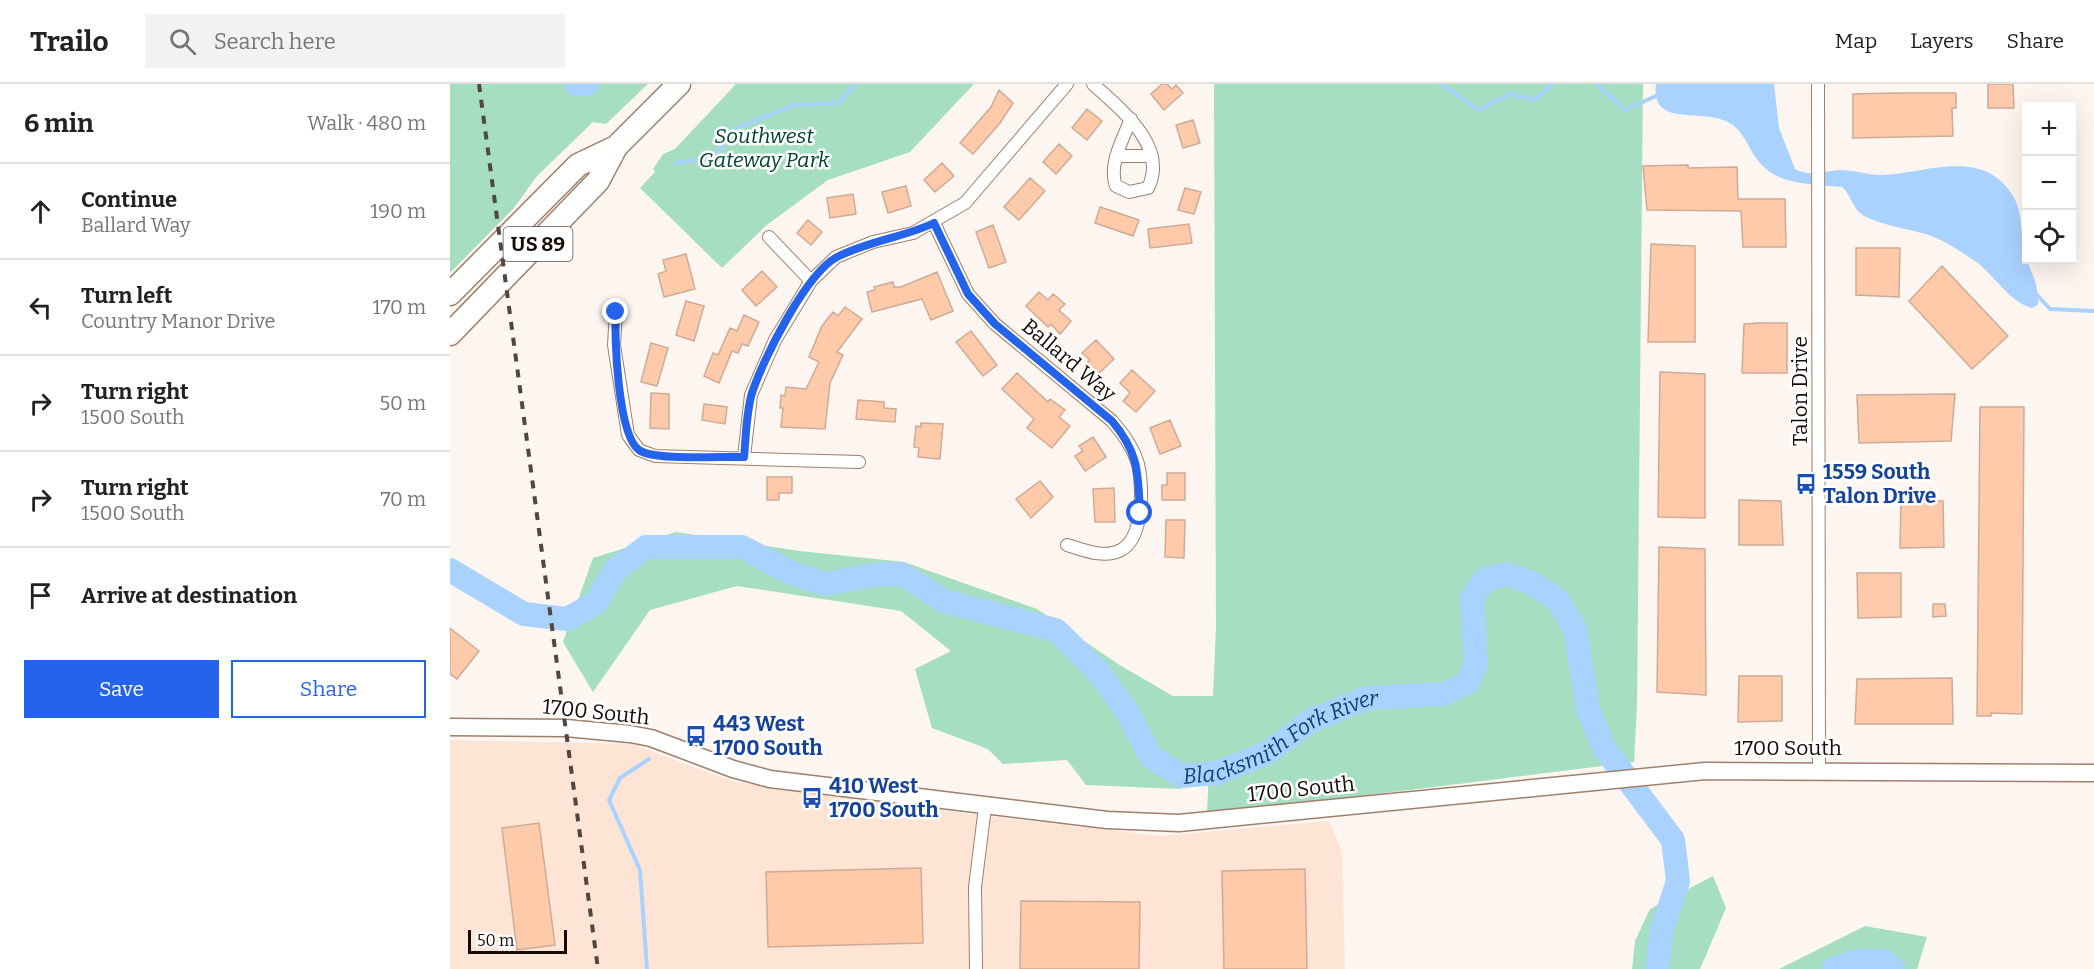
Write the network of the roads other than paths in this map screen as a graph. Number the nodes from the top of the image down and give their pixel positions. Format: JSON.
{"nodes":[{"id":1,"x":679,"y":84,"type":"edge"},
{"id":2,"x":1067,"y":84,"type":"edge"},
{"id":3,"x":1093,"y":84,"type":"edge"},
{"id":4,"x":1818,"y":84,"type":"edge"},
{"id":5,"x":1131,"y":119,"type":"junction"},
{"id":6,"x":616,"y":147,"type":"junction"},
{"id":7,"x":1116,"y":156,"type":"junction"},
{"id":8,"x":1152,"y":156,"type":"junction"},
{"id":9,"x":934,"y":223,"type":"junction"},
{"id":10,"x":769,"y":237,"type":"dead end"},
{"id":11,"x":811,"y":281,"type":"junction"},
{"id":12,"x":450,"y":294,"type":"edge"},
{"id":13,"x":616,"y":312,"type":"dead end"},
{"id":14,"x":450,"y":334,"type":"edge"},
{"id":15,"x":744,"y":457,"type":"junction"},
{"id":16,"x":859,"y":462,"type":"dead end"},
{"id":17,"x":1067,"y":545,"type":"dead end"},
{"id":18,"x":450,"y":727,"type":"edge"},
{"id":19,"x":1819,"y":770,"type":"junction"},
{"id":20,"x":2094,"y":773,"type":"edge"},
{"id":21,"x":985,"y":807,"type":"junction"},
{"id":22,"x":976,"y":969,"type":"edge"}],
"edges":[{"from":1,"to":6,"type":"highway","number":"US 89"},
{"from":2,"to":9,"type":"street"},
{"from":3,"to":5,"type":"street"},
{"from":4,"to":19,"type":"street","name":"Talon Drive"},
{"from":5,"to":7,"type":"street"},
{"from":5,"to":8,"type":"street"},
{"from":6,"to":12,"type":"highway","number":"US 89"},
{"from":6,"to":14,"type":"highway","number":"US 89"},
{"from":7,"to":8,"type":"street"},
{"from":7,"to":8,"type":"street"},
{"from":9,"to":11,"type":"street"},
{"from":9,"to":17,"type":"street","name":"Ballard Way"},
{"from":10,"to":11,"type":"street"},
{"from":11,"to":15,"type":"street"},
{"from":13,"to":15,"type":"street"},
{"from":15,"to":16,"type":"street"},
{"from":18,"to":21,"type":"street","name":"1700 South"},
{"from":19,"to":20,"type":"street","name":"1700 South"},
{"from":19,"to":21,"type":"street","name":"1700 South"},
{"from":21,"to":22,"type":"street"}]}
